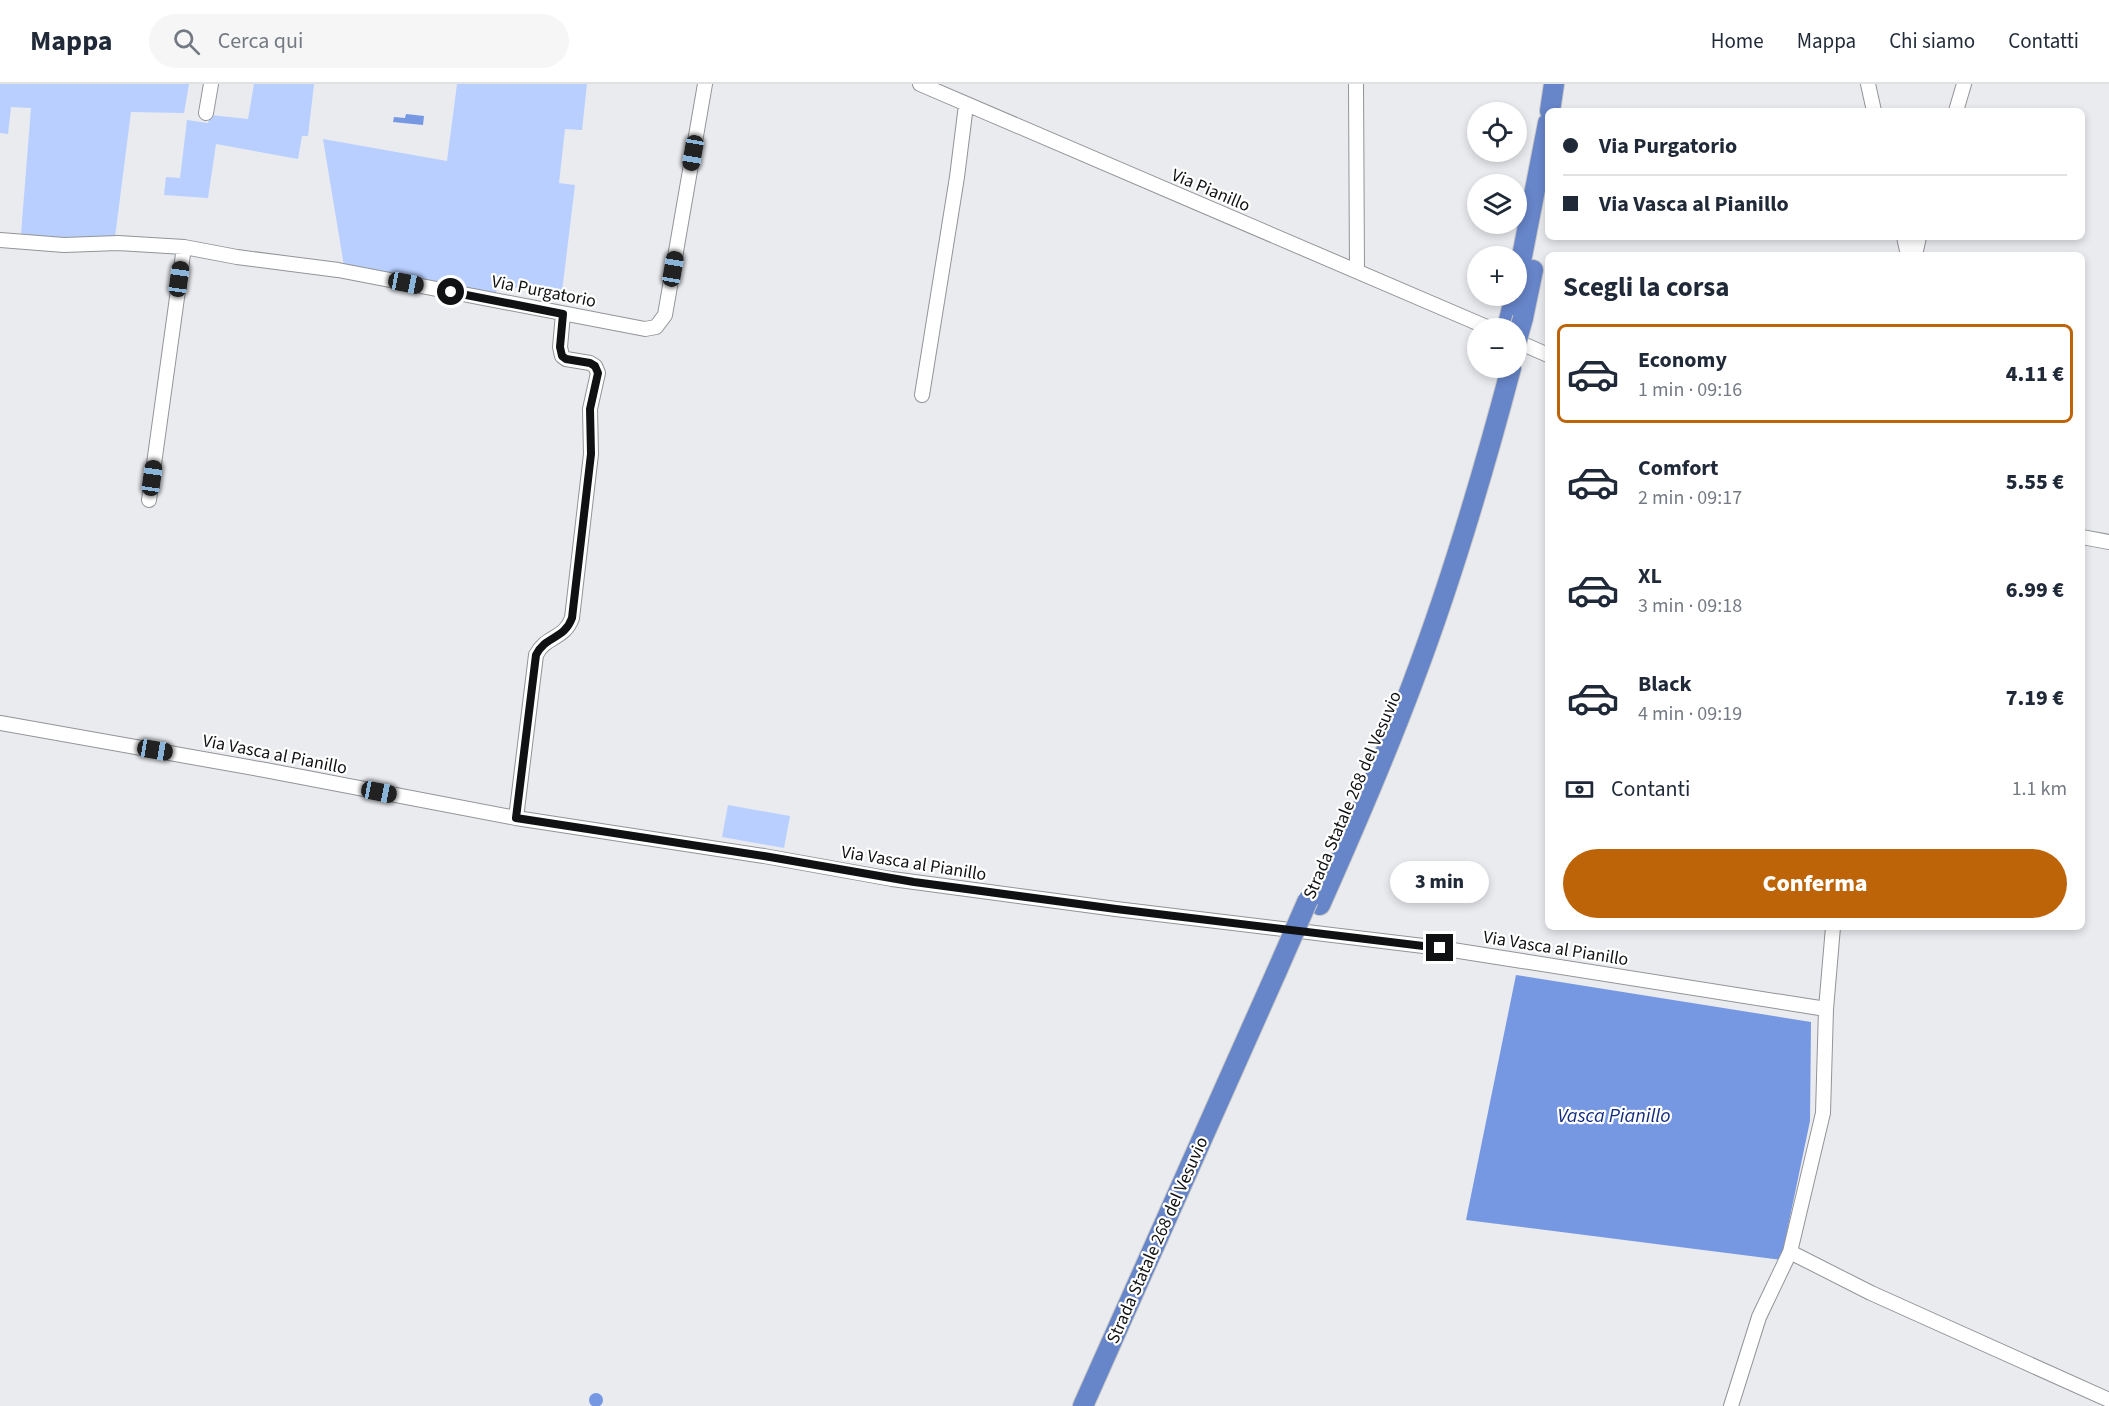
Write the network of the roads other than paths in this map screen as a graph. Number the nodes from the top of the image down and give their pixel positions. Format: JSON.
{"nodes":[{"id":1,"x":211,"y":84,"type":"edge"},
{"id":2,"x":705,"y":84,"type":"edge"},
{"id":3,"x":920,"y":84,"type":"edge"},
{"id":4,"x":1356,"y":84,"type":"edge"},
{"id":5,"x":1554,"y":84,"type":"edge"},
{"id":6,"x":1566,"y":84,"type":"edge"},
{"id":7,"x":1868,"y":84,"type":"edge"},
{"id":8,"x":1964,"y":84,"type":"edge"},
{"id":9,"x":966,"y":105,"type":"junction"},
{"id":10,"x":1550,"y":108,"type":"edge"},
{"id":11,"x":1563,"y":108,"type":"edge"},
{"id":12,"x":1873,"y":108,"type":"edge"},
{"id":13,"x":1957,"y":108,"type":"edge"},
{"id":14,"x":206,"y":112,"type":"dead end"},
{"id":15,"x":1545,"y":138,"type":"edge"},
{"id":16,"x":1545,"y":206,"type":"edge"},
{"id":17,"x":0,"y":240,"type":"edge"},
{"id":18,"x":1524,"y":246,"type":"edge"},
{"id":19,"x":184,"y":247,"type":"junction"},
{"id":20,"x":1357,"y":271,"type":"junction"},
{"id":21,"x":563,"y":314,"type":"junction"},
{"id":22,"x":1514,"y":314,"type":"edge"},
{"id":23,"x":1467,"y":318,"type":"edge"},
{"id":24,"x":1527,"y":346,"type":"edge"},
{"id":25,"x":1545,"y":354,"type":"edge"},
{"id":26,"x":1494,"y":378,"type":"edge"},
{"id":27,"x":1507,"y":378,"type":"edge"},
{"id":28,"x":922,"y":395,"type":"dead end"},
{"id":29,"x":149,"y":500,"type":"dead end"},
{"id":30,"x":2085,"y":538,"type":"edge"},
{"id":31,"x":2109,"y":542,"type":"edge"},
{"id":32,"x":0,"y":723,"type":"edge"},
{"id":33,"x":516,"y":818,"type":"junction"},
{"id":34,"x":1314,"y":903,"type":"junction"},
{"id":35,"x":1833,"y":930,"type":"edge"},
{"id":36,"x":1282,"y":976,"type":"junction"},
{"id":37,"x":1826,"y":1009,"type":"junction"},
{"id":38,"x":1790,"y":1252,"type":"junction"},
{"id":39,"x":2109,"y":1400,"type":"edge"},
{"id":40,"x":1083,"y":1406,"type":"edge"},
{"id":41,"x":1096,"y":1406,"type":"edge"},
{"id":42,"x":1731,"y":1406,"type":"edge"}],
"edges":[{"from":1,"to":14,"type":"street"},
{"from":2,"to":21,"type":"street","name":"Via Purgatorio"},
{"from":3,"to":9,"type":"street","name":"Via Pianillo"},
{"from":4,"to":20,"type":"street"},
{"from":5,"to":10,"type":"highway"},
{"from":6,"to":11,"type":"highway"},
{"from":7,"to":12,"type":"street"},
{"from":8,"to":13,"type":"street"},
{"from":9,"to":20,"type":"street","name":"Via Pianillo"},
{"from":9,"to":28,"type":"street"},
{"from":15,"to":18,"type":"highway"},
{"from":16,"to":22,"type":"highway"},
{"from":17,"to":19,"type":"street","name":"Via Purgatorio"},
{"from":19,"to":21,"type":"street","name":"Via Purgatorio"},
{"from":19,"to":29,"type":"street"},
{"from":20,"to":23,"type":"street","name":"Via Pianillo"},
{"from":21,"to":33,"type":"street"},
{"from":24,"to":25,"type":"street"},
{"from":26,"to":34,"type":"highway","name":"Strada Statale 268 del Vesuvio"},
{"from":27,"to":34,"type":"highway","name":"Strada Statale 268 del Vesuvio"},
{"from":30,"to":31,"type":"street"},
{"from":32,"to":33,"type":"street","name":"Via Vasca al Pianillo"},
{"from":33,"to":37,"type":"street","name":"Via Vasca al Pianillo"},
{"from":34,"to":36,"type":"highway","name":"Strada Statale 268 del Vesuvio"},
{"from":35,"to":37,"type":"street"},
{"from":36,"to":40,"type":"highway","name":"Strada Statale 268 del Vesuvio"},
{"from":36,"to":41,"type":"highway","name":"Strada Statale 268 del Vesuvio"},
{"from":37,"to":38,"type":"street"},
{"from":38,"to":39,"type":"street"},
{"from":38,"to":42,"type":"street"}]}
